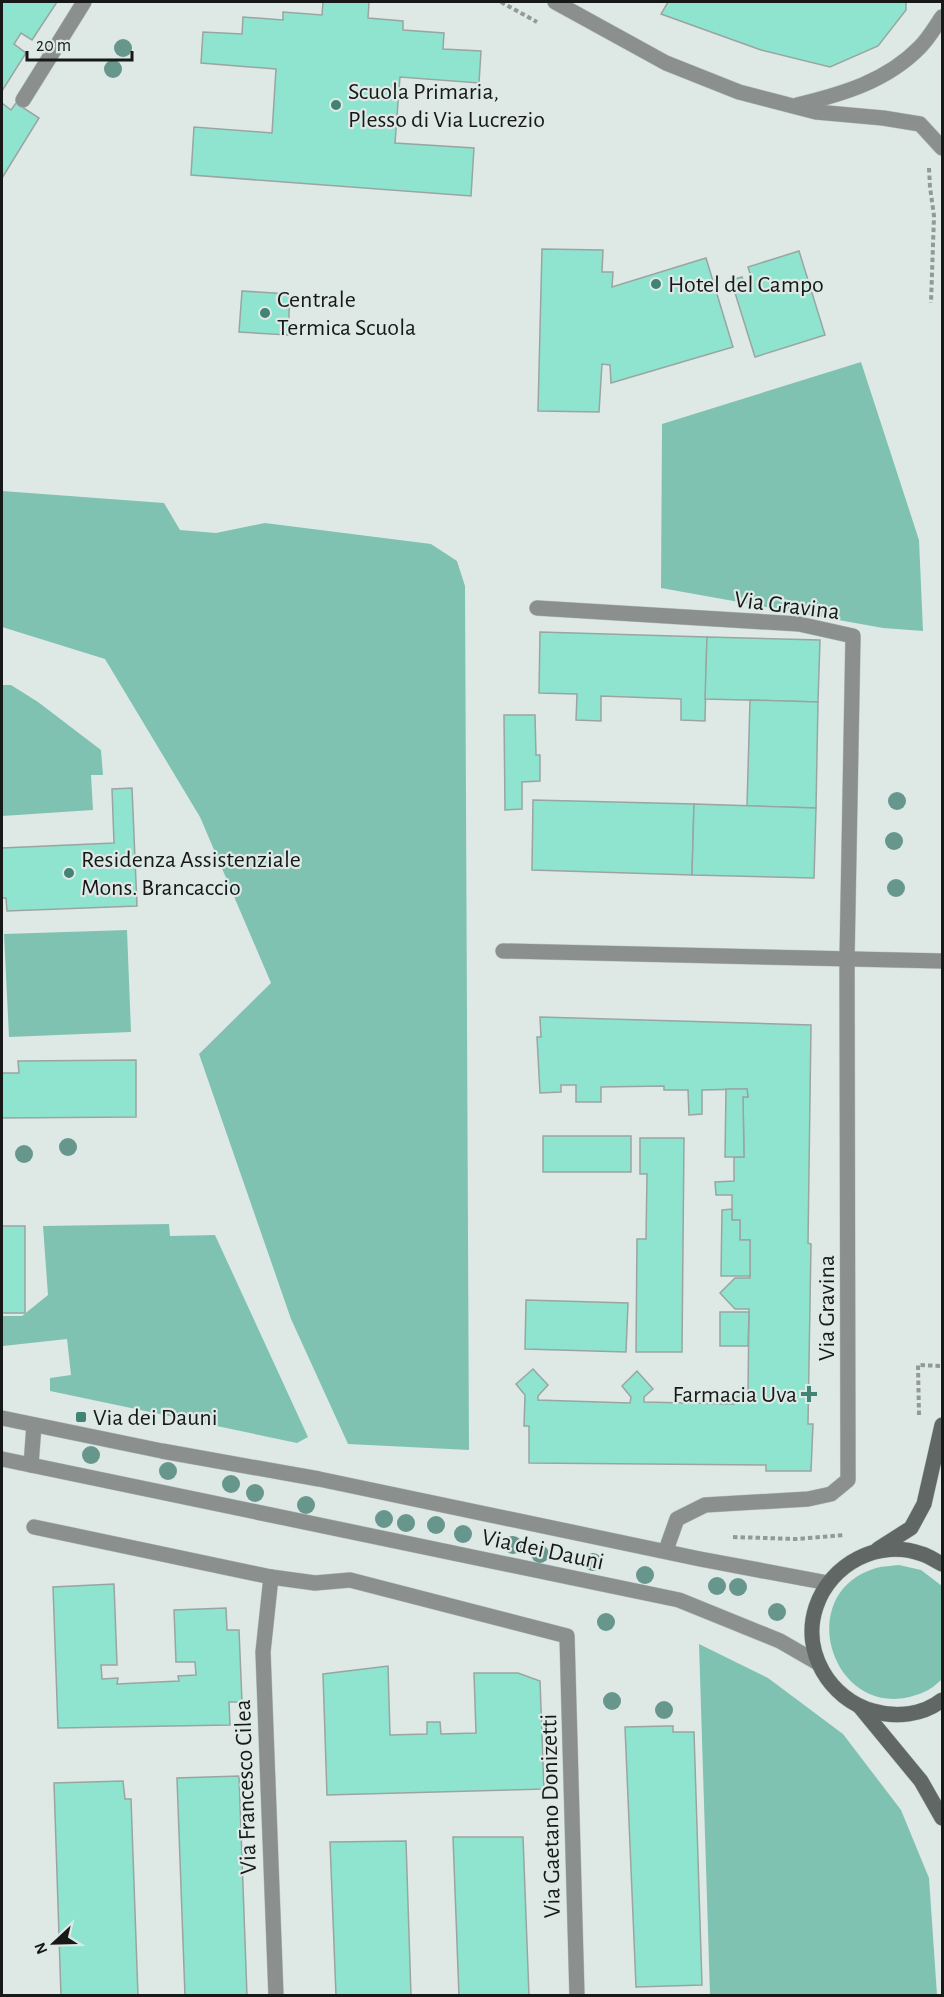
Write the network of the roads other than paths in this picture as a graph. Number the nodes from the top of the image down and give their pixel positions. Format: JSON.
{"nodes":[{"id":1,"x":84,"y":2,"type":"edge"},
{"id":2,"x":555,"y":2,"type":"edge"},
{"id":3,"x":942,"y":17,"type":"edge"},
{"id":4,"x":23,"y":100,"type":"dead end"},
{"id":5,"x":794,"y":105,"type":"junction"},
{"id":6,"x":942,"y":147,"type":"edge"},
{"id":7,"x":537,"y":608,"type":"dead end"},
{"id":8,"x":503,"y":951,"type":"dead end"},
{"id":9,"x":848,"y":959,"type":"junction"},
{"id":10,"x":942,"y":962,"type":"edge"},
{"id":11,"x":2,"y":1418,"type":"edge"},
{"id":12,"x":34,"y":1425,"type":"junction"},
{"id":13,"x":942,"y":1425,"type":"edge"},
{"id":14,"x":2,"y":1459,"type":"edge"},
{"id":15,"x":31,"y":1465,"type":"junction"},
{"id":16,"x":34,"y":1527,"type":"dead end"},
{"id":17,"x":666,"y":1550,"type":"junction"},
{"id":18,"x":872,"y":1552,"type":"junction"},
{"id":19,"x":942,"y":1564,"type":"edge"},
{"id":20,"x":271,"y":1577,"type":"junction"},
{"id":21,"x":828,"y":1583,"type":"junction"},
{"id":22,"x":818,"y":1663,"type":"junction"},
{"id":23,"x":942,"y":1700,"type":"edge"},
{"id":24,"x":860,"y":1707,"type":"junction"},
{"id":25,"x":942,"y":1818,"type":"edge"},
{"id":26,"x":276,"y":1995,"type":"edge"},
{"id":27,"x":577,"y":1995,"type":"edge"}],
"edges":[{"from":1,"to":4,"type":"street"},
{"from":2,"to":5,"type":"street"},
{"from":3,"to":5,"type":"street"},
{"from":5,"to":6,"type":"street"},
{"from":7,"to":9,"type":"street","name":"Via Gravina"},
{"from":8,"to":9,"type":"street"},
{"from":9,"to":10,"type":"street"},
{"from":9,"to":17,"type":"street","name":"Via Gravina"},
{"from":11,"to":12,"type":"street","name":"Via dei Dauni"},
{"from":12,"to":15,"type":"street"},
{"from":12,"to":17,"type":"street","name":"Via dei Dauni"},
{"from":13,"to":18,"type":"main road"},
{"from":14,"to":15,"type":"street","name":"Via dei Dauni"},
{"from":15,"to":22,"type":"street","name":"Via dei Dauni"},
{"from":16,"to":20,"type":"street"},
{"from":17,"to":21,"type":"street","name":"Via dei Dauni"},
{"from":18,"to":19,"type":"main road"},
{"from":18,"to":21,"type":"main road"},
{"from":20,"to":26,"type":"street","name":"Via Francesco Cilea"},
{"from":20,"to":27,"type":"street","name":"Via Gaetano Donizetti"},
{"from":21,"to":22,"type":"main road"},
{"from":22,"to":24,"type":"main road"},
{"from":23,"to":24,"type":"main road"},
{"from":24,"to":25,"type":"main road"}]}
